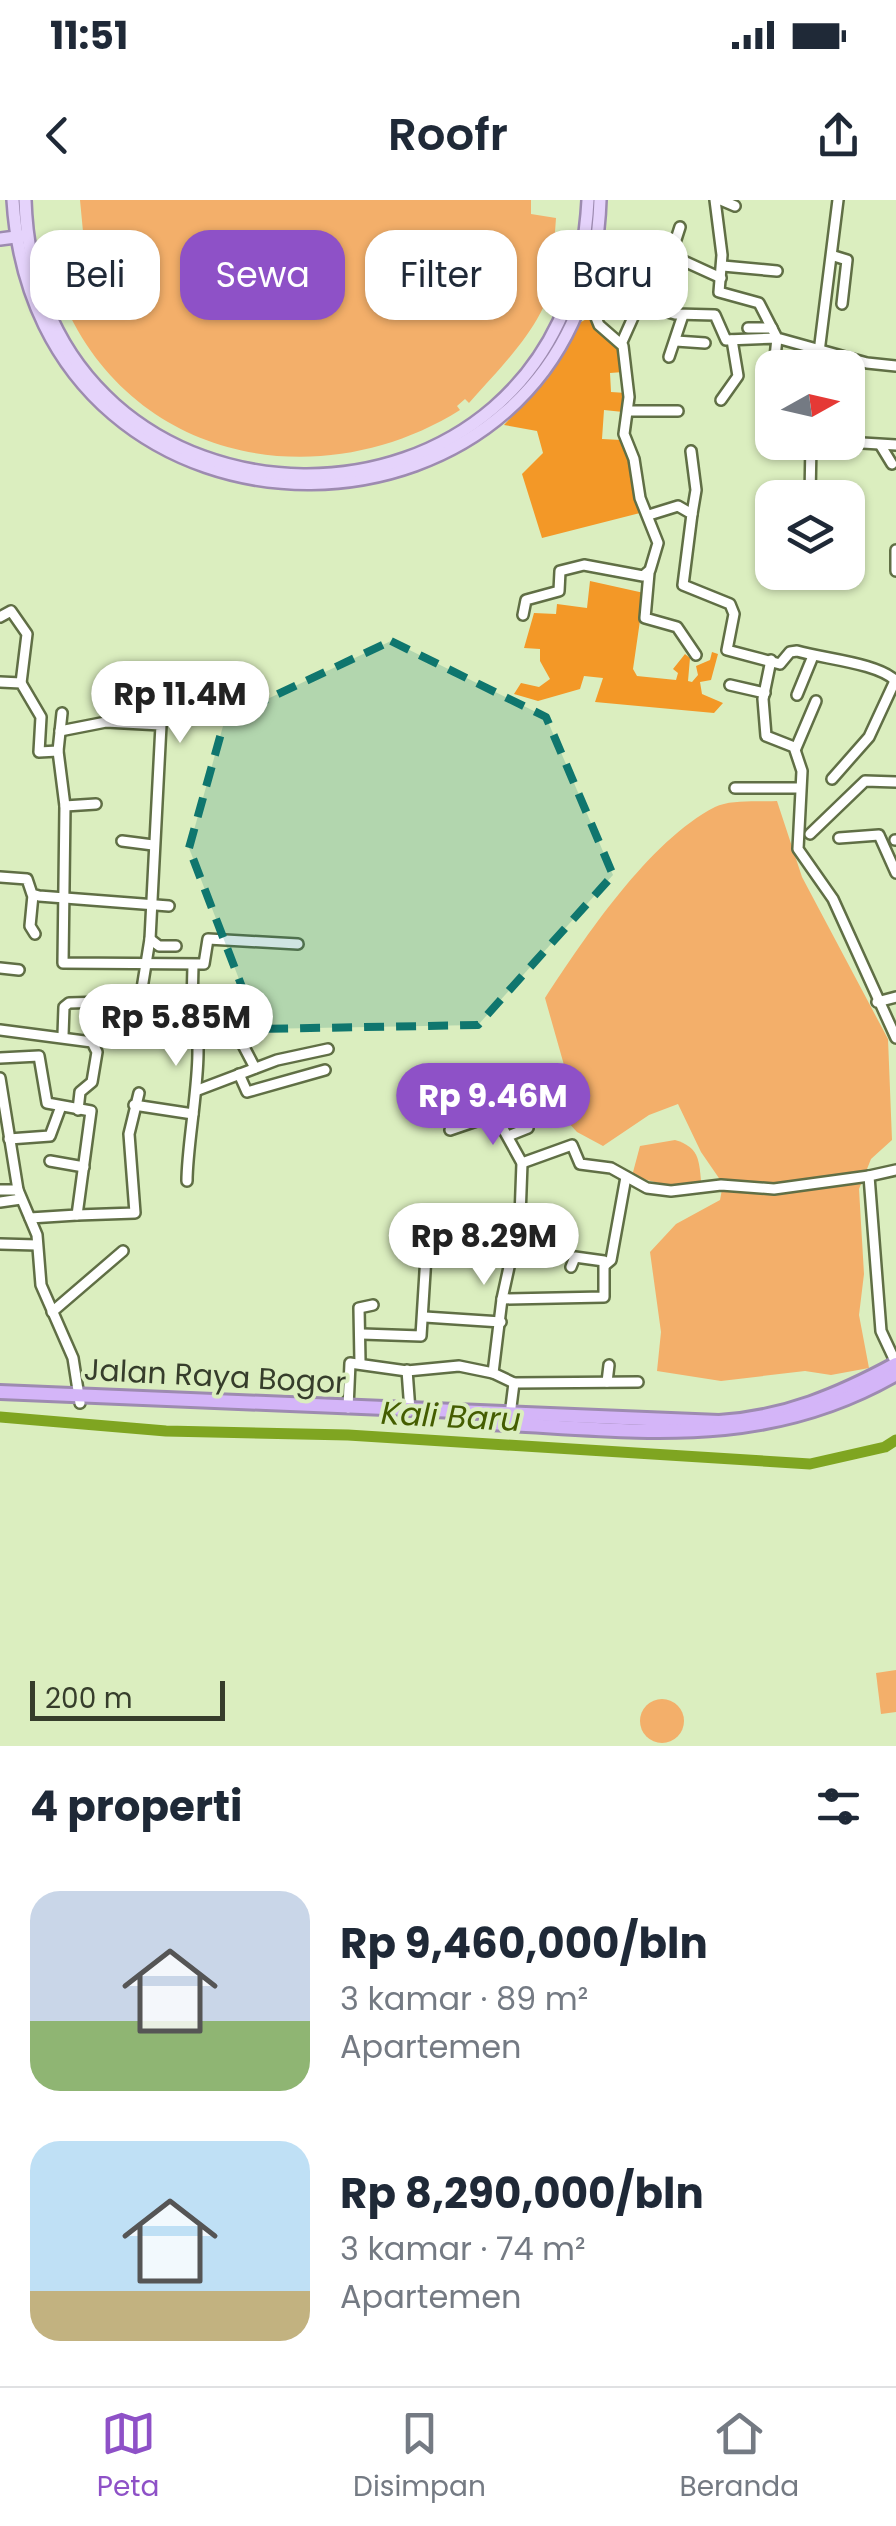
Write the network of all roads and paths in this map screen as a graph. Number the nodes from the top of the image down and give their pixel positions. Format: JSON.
{"nodes":[{"id":1,"x":12,"y":200,"type":"edge"},
{"id":2,"x":24,"y":200,"type":"edge"},
{"id":3,"x":588,"y":200,"type":"edge"},
{"id":4,"x":600,"y":200,"type":"edge"},
{"id":5,"x":718,"y":200,"type":"edge"},
{"id":6,"x":838,"y":200,"type":"edge"},
{"id":7,"x":734,"y":206,"type":"dead end"},
{"id":8,"x":680,"y":227,"type":"dead end"},
{"id":9,"x":0,"y":229,"type":"edge"},
{"id":10,"x":584,"y":230,"type":"edge"},
{"id":11,"x":598,"y":230,"type":"edge"},
{"id":12,"x":679,"y":230,"type":"edge"},
{"id":13,"x":21,"y":231,"type":"junction"},
{"id":14,"x":0,"y":239,"type":"edge"},
{"id":15,"x":834,"y":256,"type":"junction"},
{"id":16,"x":688,"y":263,"type":"edge"},
{"id":17,"x":723,"y":266,"type":"junction"},
{"id":18,"x":777,"y":271,"type":"dead end"},
{"id":19,"x":721,"y":278,"type":"junction"},
{"id":20,"x":719,"y":292,"type":"junction"},
{"id":21,"x":842,"y":304,"type":"dead end"},
{"id":22,"x":688,"y":315,"type":"edge"},
{"id":23,"x":715,"y":315,"type":"junction"},
{"id":24,"x":563,"y":320,"type":"edge"},
{"id":25,"x":597,"y":320,"type":"edge"},
{"id":26,"x":632,"y":320,"type":"edge"},
{"id":27,"x":682,"y":320,"type":"edge"},
{"id":28,"x":748,"y":328,"type":"dead end"},
{"id":29,"x":774,"y":333,"type":"junction"},
{"id":30,"x":732,"y":340,"type":"junction"},
{"id":31,"x":676,"y":341,"type":"junction"},
{"id":32,"x":622,"y":342,"type":"junction"},
{"id":33,"x":705,"y":343,"type":"dead end"},
{"id":34,"x":818,"y":348,"type":"junction"},
{"id":35,"x":774,"y":350,"type":"edge"},
{"id":36,"x":669,"y":357,"type":"dead end"},
{"id":37,"x":896,"y":366,"type":"edge"},
{"id":38,"x":721,"y":400,"type":"dead end"},
{"id":39,"x":628,"y":411,"type":"junction"},
{"id":40,"x":678,"y":411,"type":"dead end"},
{"id":41,"x":865,"y":444,"type":"edge"},
{"id":42,"x":896,"y":444,"type":"edge"},
{"id":43,"x":881,"y":446,"type":"junction"},
{"id":44,"x":692,"y":451,"type":"dead end"},
{"id":45,"x":892,"y":464,"type":"dead end"},
{"id":46,"x":646,"y":511,"type":"junction"},
{"id":47,"x":692,"y":514,"type":"junction"},
{"id":48,"x":896,"y":550,"type":"edge"},
{"id":49,"x":896,"y":571,"type":"edge"},
{"id":50,"x":649,"y":572,"type":"junction"},
{"id":51,"x":522,"y":615,"type":"dead end"},
{"id":52,"x":0,"y":617,"type":"edge"},
{"id":53,"x":696,"y":655,"type":"dead end"},
{"id":54,"x":812,"y":656,"type":"junction"},
{"id":55,"x":770,"y":660,"type":"junction"},
{"id":56,"x":896,"y":681,"type":"edge"},
{"id":57,"x":0,"y":682,"type":"edge"},
{"id":58,"x":21,"y":683,"type":"junction"},
{"id":59,"x":730,"y":685,"type":"dead end"},
{"id":60,"x":764,"y":693,"type":"junction"},
{"id":61,"x":797,"y":695,"type":"dead end"},
{"id":62,"x":892,"y":700,"type":"edge"},
{"id":63,"x":816,"y":701,"type":"dead end"},
{"id":64,"x":62,"y":713,"type":"dead end"},
{"id":65,"x":60,"y":731,"type":"junction"},
{"id":66,"x":796,"y":748,"type":"junction"},
{"id":67,"x":58,"y":751,"type":"junction"},
{"id":68,"x":832,"y":779,"type":"dead end"},
{"id":69,"x":896,"y":782,"type":"edge"},
{"id":70,"x":735,"y":788,"type":"dead end"},
{"id":71,"x":800,"y":788,"type":"junction"},
{"id":72,"x":96,"y":804,"type":"dead end"},
{"id":73,"x":65,"y":806,"type":"junction"},
{"id":74,"x":810,"y":834,"type":"dead end"},
{"id":75,"x":838,"y":838,"type":"dead end"},
{"id":76,"x":122,"y":841,"type":"dead end"},
{"id":77,"x":153,"y":845,"type":"junction"},
{"id":78,"x":896,"y":873,"type":"edge"},
{"id":79,"x":0,"y":878,"type":"edge"},
{"id":80,"x":33,"y":895,"type":"junction"},
{"id":81,"x":66,"y":899,"type":"junction"},
{"id":82,"x":152,"y":905,"type":"junction"},
{"id":83,"x":168,"y":906,"type":"dead end"},
{"id":84,"x":34,"y":934,"type":"dead end"},
{"id":85,"x":150,"y":940,"type":"junction"},
{"id":86,"x":298,"y":944,"type":"dead end"},
{"id":87,"x":176,"y":946,"type":"dead end"},
{"id":88,"x":147,"y":963,"type":"junction"},
{"id":89,"x":193,"y":965,"type":"junction"},
{"id":90,"x":0,"y":968,"type":"edge"},
{"id":91,"x":19,"y":970,"type":"dead end"},
{"id":92,"x":896,"y":997,"type":"edge"},
{"id":93,"x":140,"y":1000,"type":"junction"},
{"id":94,"x":877,"y":1002,"type":"junction"},
{"id":95,"x":121,"y":1003,"type":"junction"},
{"id":96,"x":157,"y":1004,"type":"junction"},
{"id":97,"x":192,"y":1006,"type":"junction"},
{"id":98,"x":235,"y":1008,"type":"dead end"},
{"id":99,"x":116,"y":1020,"type":"dead end"},
{"id":100,"x":232,"y":1026,"type":"junction"},
{"id":101,"x":0,"y":1030,"type":"edge"},
{"id":102,"x":32,"y":1033,"type":"junction"},
{"id":103,"x":64,"y":1035,"type":"junction"},
{"id":104,"x":195,"y":1036,"type":"junction"},
{"id":105,"x":896,"y":1038,"type":"edge"},
{"id":106,"x":158,"y":1039,"type":"dead end"},
{"id":107,"x":328,"y":1048,"type":"dead end"},
{"id":108,"x":24,"y":1055,"type":"junction"},
{"id":109,"x":0,"y":1058,"type":"edge"},
{"id":110,"x":255,"y":1068,"type":"junction"},
{"id":111,"x":325,"y":1070,"type":"dead end"},
{"id":112,"x":239,"y":1074,"type":"junction"},
{"id":113,"x":0,"y":1078,"type":"edge"},
{"id":114,"x":198,"y":1090,"type":"junction"},
{"id":115,"x":139,"y":1093,"type":"dead end"},
{"id":116,"x":1,"y":1094,"type":"edge"},
{"id":117,"x":451,"y":1104,"type":"dead end"},
{"id":118,"x":133,"y":1105,"type":"junction"},
{"id":119,"x":60,"y":1109,"type":"junction"},
{"id":120,"x":78,"y":1110,"type":"junction"},
{"id":121,"x":192,"y":1114,"type":"junction"},
{"id":122,"x":494,"y":1115,"type":"junction"},
{"id":123,"x":528,"y":1128,"type":"dead end"},
{"id":124,"x":450,"y":1130,"type":"dead end"},
{"id":125,"x":508,"y":1136,"type":"junction"},
{"id":126,"x":9,"y":1139,"type":"junction"},
{"id":127,"x":130,"y":1150,"type":"junction"},
{"id":128,"x":142,"y":1151,"type":"dead end"},
{"id":129,"x":50,"y":1161,"type":"dead end"},
{"id":130,"x":522,"y":1163,"type":"junction"},
{"id":131,"x":84,"y":1167,"type":"junction"},
{"id":132,"x":896,"y":1170,"type":"edge"},
{"id":133,"x":870,"y":1176,"type":"junction"},
{"id":134,"x":626,"y":1177,"type":"junction"},
{"id":135,"x":187,"y":1181,"type":"dead end"},
{"id":136,"x":0,"y":1190,"type":"edge"},
{"id":137,"x":20,"y":1194,"type":"junction"},
{"id":138,"x":0,"y":1202,"type":"edge"},
{"id":139,"x":78,"y":1214,"type":"junction"},
{"id":140,"x":30,"y":1218,"type":"junction"},
{"id":141,"x":0,"y":1244,"type":"edge"},
{"id":142,"x":37,"y":1245,"type":"junction"},
{"id":143,"x":123,"y":1251,"type":"dead end"},
{"id":144,"x":441,"y":1252,"type":"dead end"},
{"id":145,"x":606,"y":1265,"type":"junction"},
{"id":146,"x":570,"y":1267,"type":"dead end"},
{"id":147,"x":502,"y":1299,"type":"junction"},
{"id":148,"x":373,"y":1304,"type":"dead end"},
{"id":149,"x":52,"y":1312,"type":"junction"},
{"id":150,"x":425,"y":1317,"type":"junction"},
{"id":151,"x":501,"y":1322,"type":"junction"},
{"id":152,"x":362,"y":1334,"type":"junction"},
{"id":153,"x":360,"y":1362,"type":"junction"},
{"id":154,"x":609,"y":1365,"type":"dead end"},
{"id":155,"x":407,"y":1368,"type":"junction"},
{"id":156,"x":493,"y":1373,"type":"junction"},
{"id":157,"x":895,"y":1373,"type":"edge"},
{"id":158,"x":608,"y":1382,"type":"junction"},
{"id":159,"x":638,"y":1382,"type":"dead end"},
{"id":160,"x":514,"y":1383,"type":"junction"},
{"id":161,"x":0,"y":1392,"type":"edge"},
{"id":162,"x":80,"y":1398,"type":"junction"},
{"id":163,"x":0,"y":1400,"type":"edge"},
{"id":164,"x":348,"y":1408,"type":"junction"},
{"id":165,"x":410,"y":1411,"type":"junction"},
{"id":166,"x":517,"y":1419,"type":"junction"}],
"edges":[{"from":1,"to":13,"type":"main road"},
{"from":2,"to":13,"type":"main road"},
{"from":3,"to":10,"type":"main road"},
{"from":4,"to":11,"type":"main road"},
{"from":5,"to":7,"type":"street"},
{"from":5,"to":17,"type":"street"},
{"from":6,"to":15,"type":"street"},
{"from":8,"to":12,"type":"street"},
{"from":9,"to":13,"type":"main road"},
{"from":13,"to":14,"type":"main road"},
{"from":13,"to":24,"type":"main road"},
{"from":15,"to":21,"type":"street"},
{"from":15,"to":34,"type":"street"},
{"from":16,"to":19,"type":"street"},
{"from":17,"to":18,"type":"street"},
{"from":17,"to":19,"type":"street"},
{"from":19,"to":20,"type":"street"},
{"from":20,"to":23,"type":"street"},
{"from":20,"to":29,"type":"street"},
{"from":22,"to":23,"type":"street"},
{"from":23,"to":30,"type":"street"},
{"from":25,"to":32,"type":"street"},
{"from":26,"to":32,"type":"street"},
{"from":27,"to":31,"type":"street"},
{"from":28,"to":29,"type":"street"},
{"from":29,"to":30,"type":"street"},
{"from":29,"to":34,"type":"street"},
{"from":29,"to":35,"type":"street"},
{"from":30,"to":38,"type":"street"},
{"from":31,"to":33,"type":"street"},
{"from":31,"to":36,"type":"street"},
{"from":32,"to":39,"type":"street"},
{"from":34,"to":37,"type":"street"},
{"from":39,"to":40,"type":"street"},
{"from":39,"to":46,"type":"street"},
{"from":41,"to":43,"type":"street"},
{"from":42,"to":43,"type":"street"},
{"from":43,"to":45,"type":"street"},
{"from":44,"to":47,"type":"street"},
{"from":46,"to":47,"type":"street"},
{"from":46,"to":50,"type":"street"},
{"from":47,"to":55,"type":"street"},
{"from":48,"to":49,"type":"street"},
{"from":50,"to":51,"type":"street"},
{"from":50,"to":53,"type":"street"},
{"from":52,"to":58,"type":"street"},
{"from":54,"to":55,"type":"street"},
{"from":54,"to":56,"type":"street"},
{"from":54,"to":61,"type":"street"},
{"from":55,"to":60,"type":"street"},
{"from":56,"to":62,"type":"street"},
{"from":57,"to":58,"type":"street"},
{"from":58,"to":67,"type":"street"},
{"from":59,"to":60,"type":"street"},
{"from":60,"to":66,"type":"street"},
{"from":62,"to":68,"type":"street"},
{"from":63,"to":66,"type":"street"},
{"from":64,"to":65,"type":"street"},
{"from":65,"to":67,"type":"street"},
{"from":65,"to":77,"type":"street"},
{"from":66,"to":71,"type":"street"},
{"from":67,"to":73,"type":"street"},
{"from":69,"to":74,"type":"street"},
{"from":70,"to":71,"type":"street"},
{"from":71,"to":94,"type":"street"},
{"from":72,"to":73,"type":"street"},
{"from":73,"to":81,"type":"street"},
{"from":75,"to":78,"type":"street"},
{"from":76,"to":77,"type":"street"},
{"from":77,"to":82,"type":"street"},
{"from":79,"to":80,"type":"street"},
{"from":80,"to":81,"type":"street"},
{"from":80,"to":84,"type":"street"},
{"from":81,"to":82,"type":"street"},
{"from":81,"to":88,"type":"street"},
{"from":82,"to":83,"type":"street"},
{"from":82,"to":85,"type":"street"},
{"from":85,"to":87,"type":"street"},
{"from":85,"to":88,"type":"street"},
{"from":86,"to":89,"type":"street"},
{"from":88,"to":89,"type":"street"},
{"from":88,"to":93,"type":"street"},
{"from":89,"to":97,"type":"street"},
{"from":90,"to":91,"type":"street"},
{"from":92,"to":94,"type":"street"},
{"from":93,"to":95,"type":"street"},
{"from":93,"to":96,"type":"street"},
{"from":94,"to":105,"type":"street"},
{"from":95,"to":99,"type":"street"},
{"from":95,"to":103,"type":"street"},
{"from":96,"to":97,"type":"street"},
{"from":96,"to":106,"type":"street"},
{"from":97,"to":104,"type":"street"},
{"from":98,"to":100,"type":"street"},
{"from":100,"to":104,"type":"street"},
{"from":100,"to":110,"type":"street"},
{"from":101,"to":102,"type":"street"},
{"from":102,"to":103,"type":"street"},
{"from":102,"to":108,"type":"street"},
{"from":103,"to":120,"type":"street"},
{"from":104,"to":114,"type":"street"},
{"from":107,"to":110,"type":"street"},
{"from":108,"to":109,"type":"street"},
{"from":108,"to":119,"type":"street"},
{"from":110,"to":112,"type":"street"},
{"from":111,"to":112,"type":"street"},
{"from":112,"to":114,"type":"street"},
{"from":113,"to":116,"type":"street"},
{"from":114,"to":121,"type":"street"},
{"from":115,"to":118,"type":"street"},
{"from":116,"to":126,"type":"street"},
{"from":117,"to":122,"type":"street"},
{"from":118,"to":121,"type":"street"},
{"from":118,"to":127,"type":"street"},
{"from":119,"to":120,"type":"street"},
{"from":119,"to":126,"type":"street"},
{"from":120,"to":131,"type":"street"},
{"from":121,"to":135,"type":"street"},
{"from":122,"to":124,"type":"street"},
{"from":122,"to":125,"type":"street"},
{"from":123,"to":125,"type":"street"},
{"from":125,"to":130,"type":"street"},
{"from":126,"to":137,"type":"street"},
{"from":127,"to":128,"type":"street"},
{"from":127,"to":139,"type":"street"},
{"from":129,"to":131,"type":"street"},
{"from":130,"to":134,"type":"street"},
{"from":130,"to":147,"type":"street"},
{"from":131,"to":139,"type":"street"},
{"from":132,"to":133,"type":"street"},
{"from":133,"to":134,"type":"street"},
{"from":133,"to":157,"type":"street"},
{"from":134,"to":145,"type":"street"},
{"from":136,"to":137,"type":"street"},
{"from":137,"to":138,"type":"street"},
{"from":137,"to":140,"type":"street"},
{"from":139,"to":140,"type":"street"},
{"from":140,"to":142,"type":"street"},
{"from":141,"to":142,"type":"street"},
{"from":142,"to":149,"type":"street"},
{"from":143,"to":149,"type":"street"},
{"from":144,"to":150,"type":"street"},
{"from":145,"to":146,"type":"street"},
{"from":145,"to":147,"type":"street"},
{"from":147,"to":151,"type":"street"},
{"from":148,"to":152,"type":"street"},
{"from":149,"to":162,"type":"street"},
{"from":150,"to":151,"type":"street"},
{"from":150,"to":152,"type":"street"},
{"from":151,"to":156,"type":"street"},
{"from":152,"to":153,"type":"street"},
{"from":153,"to":155,"type":"street"},
{"from":153,"to":164,"type":"street"},
{"from":154,"to":158,"type":"street"},
{"from":155,"to":156,"type":"street"},
{"from":155,"to":165,"type":"street"},
{"from":156,"to":160,"type":"street"},
{"from":157,"to":166,"type":"highway","name":"Jalan Raya Bogor"},
{"from":158,"to":159,"type":"street"},
{"from":158,"to":160,"type":"street"},
{"from":160,"to":166,"type":"street"},
{"from":161,"to":162,"type":"highway","name":"Jalan Raya Bogor"},
{"from":162,"to":163,"type":"highway","name":"Jalan Raya Bogor"},
{"from":162,"to":164,"type":"highway","name":"Jalan Raya Bogor"},
{"from":162,"to":166,"type":"highway","name":"Jalan Raya Bogor"},
{"from":164,"to":165,"type":"highway","name":"Jalan Raya Bogor"},
{"from":165,"to":166,"type":"highway","name":"Jalan Raya Bogor"}]}
